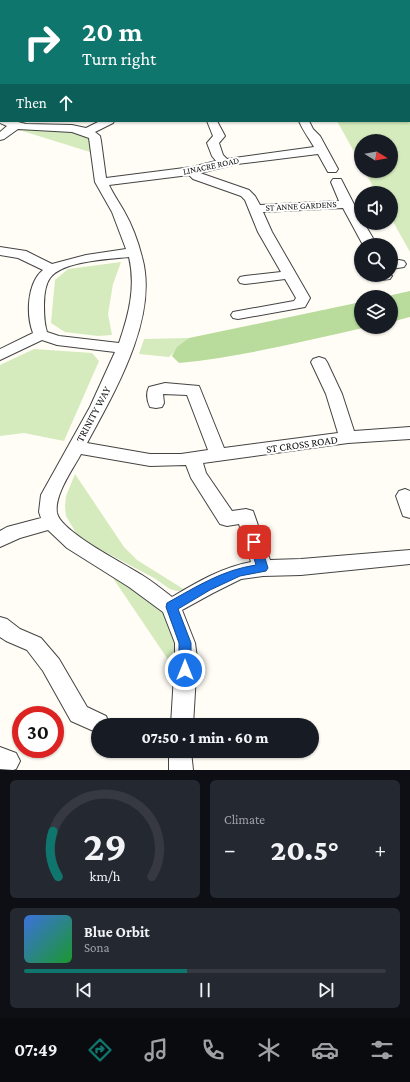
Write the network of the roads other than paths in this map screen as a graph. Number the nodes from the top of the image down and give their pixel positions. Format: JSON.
{"nodes":[{"id":1,"x":107,"y":122,"type":"edge"},
{"id":2,"x":212,"y":122,"type":"edge"},
{"id":3,"x":304,"y":122,"type":"edge"},
{"id":4,"x":9,"y":123,"type":"edge"},
{"id":5,"x":87,"y":132,"type":"junction"},
{"id":6,"x":0,"y":137,"type":"edge"},
{"id":7,"x":322,"y":150,"type":"junction"},
{"id":8,"x":224,"y":163,"type":"junction"},
{"id":9,"x":332,"y":169,"type":"dead end"},
{"id":10,"x":192,"y":171,"type":"junction"},
{"id":11,"x":101,"y":182,"type":"junction"},
{"id":12,"x":337,"y":182,"type":"dead end"},
{"id":13,"x":347,"y":204,"type":"junction"},
{"id":14,"x":256,"y":209,"type":"junction"},
{"id":15,"x":366,"y":238,"type":"edge"},
{"id":16,"x":0,"y":251,"type":"edge"},
{"id":17,"x":133,"y":252,"type":"junction"},
{"id":18,"x":52,"y":269,"type":"junction"},
{"id":19,"x":288,"y":274,"type":"junction"},
{"id":20,"x":245,"y":280,"type":"dead end"},
{"id":21,"x":238,"y":315,"type":"dead end"},
{"id":22,"x":41,"y":335,"type":"junction"},
{"id":23,"x":124,"y":348,"type":"junction"},
{"id":24,"x":0,"y":355,"type":"edge"},
{"id":25,"x":319,"y":362,"type":"dead end"},
{"id":26,"x":156,"y":403,"type":"dead end"},
{"id":27,"x":410,"y":433,"type":"edge"},
{"id":28,"x":348,"y":437,"type":"junction"},
{"id":29,"x":75,"y":447,"type":"junction"},
{"id":30,"x":218,"y":455,"type":"junction"},
{"id":31,"x":193,"y":459,"type":"junction"},
{"id":32,"x":52,"y":522,"type":"junction"},
{"id":33,"x":0,"y":540,"type":"edge"},
{"id":34,"x":410,"y":558,"type":"edge"},
{"id":35,"x":262,"y":568,"type":"junction"},
{"id":36,"x":172,"y":607,"type":"junction"},
{"id":37,"x":0,"y":625,"type":"edge"},
{"id":38,"x":182,"y":718,"type":"edge"},
{"id":39,"x":91,"y":720,"type":"edge"},
{"id":40,"x":180,"y":758,"type":"edge"},
{"id":41,"x":181,"y":770,"type":"edge"}],
"edges":[{"from":1,"to":5,"type":"street"},
{"from":2,"to":8,"type":"street"},
{"from":3,"to":7,"type":"street"},
{"from":4,"to":5,"type":"street"},
{"from":4,"to":6,"type":"street"},
{"from":5,"to":11,"type":"street","name":"TRINITY WAY"},
{"from":7,"to":8,"type":"street","name":"LINACRE ROAD"},
{"from":7,"to":9,"type":"street"},
{"from":8,"to":10,"type":"street","name":"LINACRE ROAD"},
{"from":10,"to":11,"type":"street","name":"LINACRE ROAD"},
{"from":10,"to":14,"type":"street","name":"ST ANNE GARDENS"},
{"from":11,"to":17,"type":"street","name":"TRINITY WAY"},
{"from":12,"to":13,"type":"street","name":"ST ANNE GARDENS"},
{"from":13,"to":14,"type":"street","name":"ST ANNE GARDENS"},
{"from":13,"to":15,"type":"street","name":"ST ANNE GARDENS"},
{"from":14,"to":19,"type":"street","name":"ST ANNE GARDENS"},
{"from":16,"to":18,"type":"street"},
{"from":17,"to":18,"type":"street"},
{"from":17,"to":23,"type":"street","name":"TRINITY WAY"},
{"from":18,"to":22,"type":"street"},
{"from":19,"to":20,"type":"street"},
{"from":19,"to":21,"type":"street","name":"ST ANNE GARDENS"},
{"from":22,"to":23,"type":"street"},
{"from":22,"to":24,"type":"street"},
{"from":23,"to":29,"type":"street","name":"TRINITY WAY"},
{"from":25,"to":28,"type":"street","name":"ST CROSS ROAD"},
{"from":26,"to":30,"type":"street"},
{"from":27,"to":28,"type":"street","name":"ST CROSS ROAD"},
{"from":28,"to":30,"type":"street","name":"ST CROSS ROAD"},
{"from":29,"to":31,"type":"street","name":"ST CROSS ROAD"},
{"from":29,"to":32,"type":"street","name":"TRINITY WAY"},
{"from":30,"to":31,"type":"street","name":"ST CROSS ROAD"},
{"from":31,"to":35,"type":"street"},
{"from":32,"to":33,"type":"street"},
{"from":32,"to":36,"type":"street"},
{"from":34,"to":35,"type":"street"},
{"from":35,"to":36,"type":"street"},
{"from":36,"to":38,"type":"street"},
{"from":37,"to":39,"type":"street"},
{"from":40,"to":41,"type":"street"}]}
